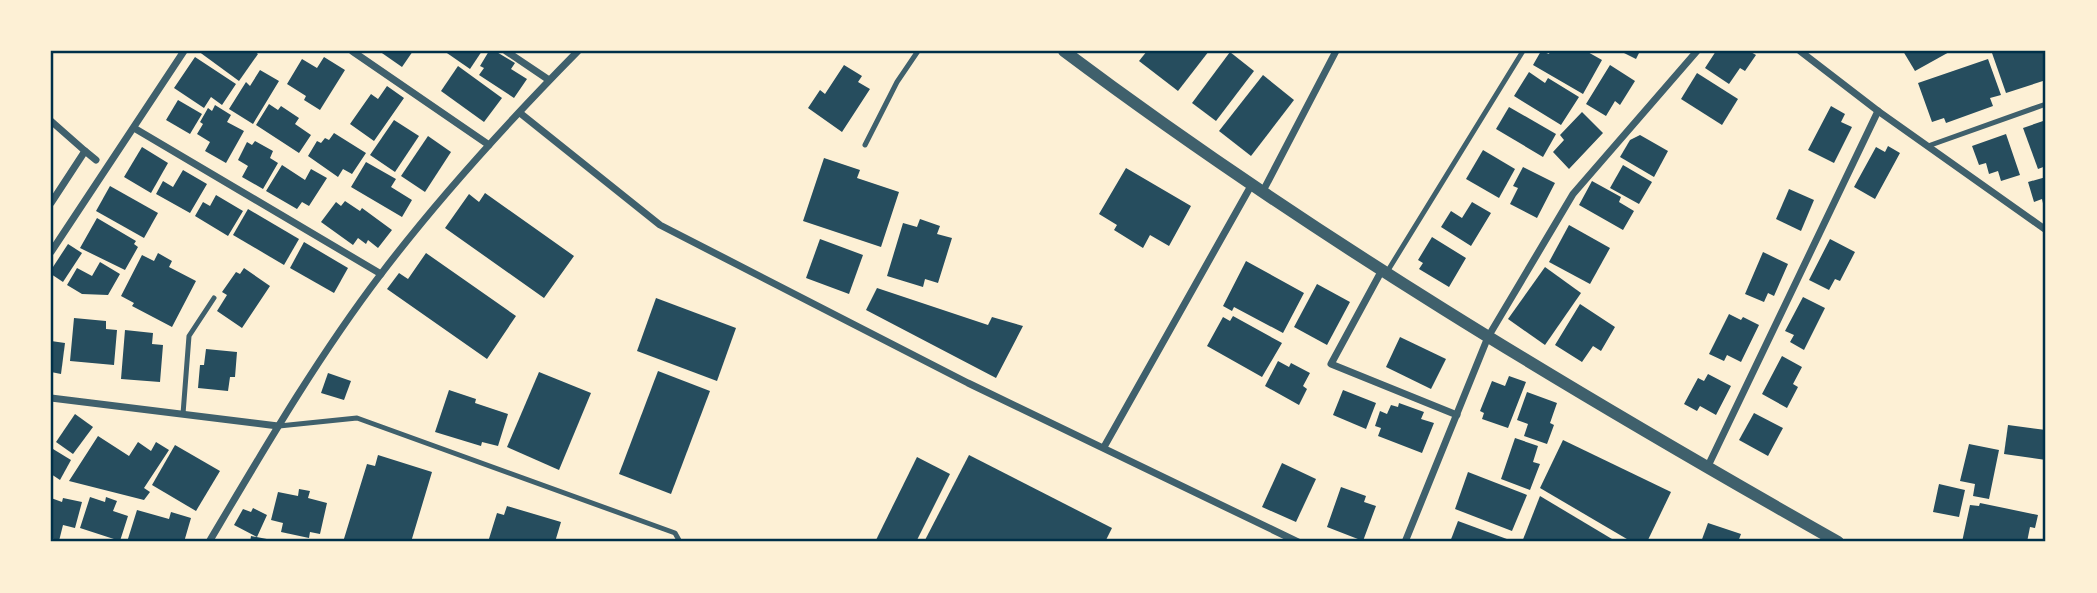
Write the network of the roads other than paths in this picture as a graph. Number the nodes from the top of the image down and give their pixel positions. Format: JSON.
{"nodes":[{"id":1,"x":184,"y":51,"type":"edge"},
{"id":2,"x":352,"y":51,"type":"edge"},
{"id":3,"x":506,"y":51,"type":"edge"},
{"id":4,"x":578,"y":51,"type":"edge"},
{"id":5,"x":918,"y":51,"type":"edge"},
{"id":6,"x":1064,"y":51,"type":"edge"},
{"id":7,"x":1336,"y":51,"type":"edge"},
{"id":8,"x":1523,"y":51,"type":"edge"},
{"id":9,"x":1697,"y":51,"type":"edge"},
{"id":10,"x":1800,"y":51,"type":"edge"},
{"id":11,"x":549,"y":80,"type":"junction"},
{"id":12,"x":2046,"y":104,"type":"edge"},
{"id":13,"x":1878,"y":111,"type":"junction"},
{"id":14,"x":520,"y":113,"type":"junction"},
{"id":15,"x":51,"y":121,"type":"edge"},
{"id":16,"x":134,"y":128,"type":"junction"},
{"id":17,"x":489,"y":145,"type":"junction"},
{"id":18,"x":865,"y":145,"type":"dead end"},
{"id":19,"x":1928,"y":146,"type":"junction"},
{"id":20,"x":85,"y":151,"type":"junction"},
{"id":21,"x":96,"y":160,"type":"dead end"},
{"id":22,"x":1257,"y":187,"type":"junction"},
{"id":23,"x":51,"y":203,"type":"edge"},
{"id":24,"x":2046,"y":230,"type":"edge"},
{"id":25,"x":51,"y":252,"type":"edge"},
{"id":26,"x":1385,"y":271,"type":"junction"},
{"id":27,"x":381,"y":274,"type":"junction"},
{"id":28,"x":214,"y":298,"type":"dead end"},
{"id":29,"x":1488,"y":337,"type":"junction"},
{"id":30,"x":51,"y":398,"type":"edge"},
{"id":31,"x":183,"y":414,"type":"junction"},
{"id":32,"x":1457,"y":415,"type":"junction"},
{"id":33,"x":278,"y":426,"type":"junction"},
{"id":34,"x":1104,"y":447,"type":"junction"},
{"id":35,"x":1708,"y":466,"type":"junction"},
{"id":36,"x":1823,"y":539,"type":"edge"},
{"id":37,"x":209,"y":542,"type":"edge"},
{"id":38,"x":680,"y":542,"type":"edge"},
{"id":39,"x":1298,"y":542,"type":"edge"},
{"id":40,"x":1405,"y":542,"type":"edge"},
{"id":41,"x":1838,"y":542,"type":"edge"}],
"edges":[{"from":1,"to":16,"type":"street"},
{"from":2,"to":17,"type":"street"},
{"from":3,"to":11,"type":"street"},
{"from":4,"to":11,"type":"street"},
{"from":5,"to":18,"type":"lane"},
{"from":6,"to":22,"type":"street"},
{"from":7,"to":22,"type":"street"},
{"from":8,"to":26,"type":"lane"},
{"from":9,"to":29,"type":"street"},
{"from":10,"to":13,"type":"street"},
{"from":11,"to":14,"type":"street"},
{"from":12,"to":19,"type":"lane"},
{"from":13,"to":19,"type":"street"},
{"from":13,"to":35,"type":"street"},
{"from":14,"to":17,"type":"street"},
{"from":14,"to":34,"type":"street"},
{"from":15,"to":20,"type":"street"},
{"from":16,"to":25,"type":"street"},
{"from":16,"to":27,"type":"street"},
{"from":17,"to":27,"type":"street"},
{"from":19,"to":24,"type":"street"},
{"from":20,"to":21,"type":"street"},
{"from":20,"to":23,"type":"street"},
{"from":22,"to":26,"type":"street"},
{"from":22,"to":34,"type":"street"},
{"from":26,"to":29,"type":"street"},
{"from":26,"to":32,"type":"street"},
{"from":27,"to":33,"type":"street"},
{"from":28,"to":31,"type":"lane"},
{"from":29,"to":32,"type":"street"},
{"from":29,"to":35,"type":"street"},
{"from":30,"to":31,"type":"street"},
{"from":31,"to":33,"type":"street"},
{"from":32,"to":40,"type":"street"},
{"from":33,"to":37,"type":"street"},
{"from":33,"to":38,"type":"lane"},
{"from":34,"to":39,"type":"street"},
{"from":35,"to":36,"type":"street"},
{"from":36,"to":41,"type":"street"}]}
